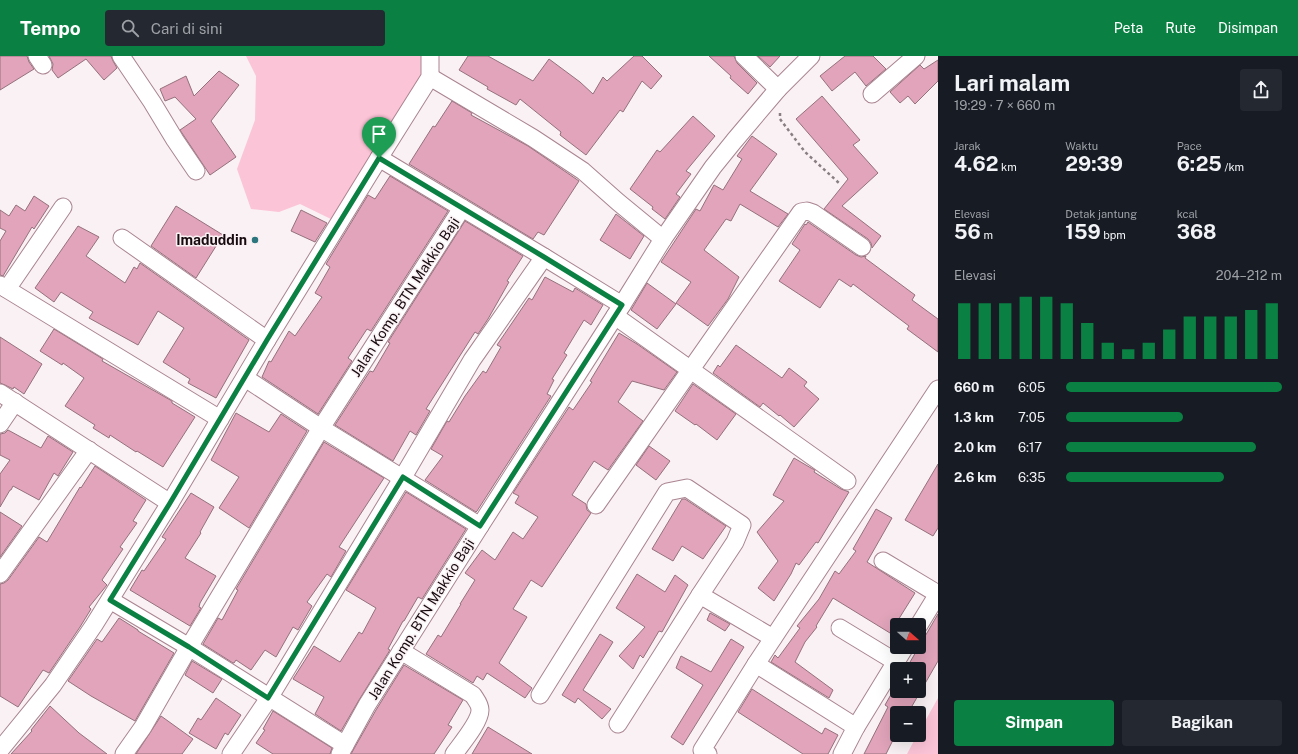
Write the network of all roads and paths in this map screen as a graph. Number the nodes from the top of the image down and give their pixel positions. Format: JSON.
{"nodes":[{"id":1,"x":121,"y":56,"type":"edge"},
{"id":2,"x":430,"y":56,"type":"edge"},
{"id":3,"x":744,"y":56,"type":"edge"},
{"id":4,"x":811,"y":56,"type":"edge"},
{"id":5,"x":916,"y":56,"type":"edge"},
{"id":6,"x":430,"y":77,"type":"junction"},
{"id":7,"x":778,"y":89,"type":"junction"},
{"id":8,"x":872,"y":94,"type":"dead end"},
{"id":9,"x":379,"y":158,"type":"junction"},
{"id":10,"x":196,"y":171,"type":"dead end"},
{"id":11,"x":839,"y":183,"type":"dead end"},
{"id":12,"x":63,"y":207,"type":"dead end"},
{"id":13,"x":462,"y":208,"type":"junction"},
{"id":14,"x":122,"y":238,"type":"dead end"},
{"id":15,"x":663,"y":239,"type":"junction"},
{"id":16,"x":862,"y":247,"type":"dead end"},
{"id":17,"x":544,"y":257,"type":"junction"},
{"id":18,"x":3,"y":287,"type":"edge"},
{"id":19,"x":618,"y":311,"type":"junction"},
{"id":20,"x":267,"y":340,"type":"junction"},
{"id":21,"x":691,"y":370,"type":"junction"},
{"id":22,"x":244,"y":378,"type":"junction"},
{"id":23,"x":938,"y":389,"type":"edge"},
{"id":24,"x":0,"y":392,"type":"edge"},
{"id":25,"x":15,"y":402,"type":"junction"},
{"id":26,"x":220,"y":419,"type":"junction"},
{"id":27,"x":0,"y":424,"type":"edge"},
{"id":28,"x":321,"y":428,"type":"junction"},
{"id":29,"x":89,"y":450,"type":"junction"},
{"id":30,"x":403,"y":477,"type":"junction"},
{"id":31,"x":847,"y":481,"type":"dead end"},
{"id":32,"x":170,"y":503,"type":"junction"},
{"id":33,"x":596,"y":505,"type":"dead end"},
{"id":34,"x":480,"y":526,"type":"junction"},
{"id":35,"x":883,"y":561,"type":"dead end"},
{"id":36,"x":0,"y":574,"type":"edge"},
{"id":37,"x":938,"y":594,"type":"edge"},
{"id":38,"x":700,"y":595,"type":"junction"},
{"id":39,"x":110,"y":600,"type":"junction"},
{"id":40,"x":923,"y":618,"type":"edge"},
{"id":41,"x":840,"y":628,"type":"dead end"},
{"id":42,"x":773,"y":638,"type":"junction"},
{"id":43,"x":189,"y":647,"type":"junction"},
{"id":44,"x":401,"y":651,"type":"junction"},
{"id":45,"x":901,"y":654,"type":"edge"},
{"id":46,"x":896,"y":662,"type":"joint"},
{"id":47,"x":756,"y":664,"type":"junction"},
{"id":48,"x":890,"y":672,"type":"edge"},
{"id":49,"x":540,"y":695,"type":"dead end"},
{"id":50,"x":268,"y":698,"type":"junction"},
{"id":51,"x":618,"y":724,"type":"dead end"},
{"id":52,"x":856,"y":727,"type":"junction"},
{"id":53,"x":0,"y":750,"type":"edge"},
{"id":54,"x":343,"y":750,"type":"edge"},
{"id":55,"x":124,"y":754,"type":"edge"},
{"id":56,"x":231,"y":754,"type":"edge"},
{"id":57,"x":454,"y":754,"type":"edge"},
{"id":58,"x":708,"y":754,"type":"edge"},
{"id":59,"x":842,"y":754,"type":"edge"}],
"edges":[{"from":1,"to":10,"type":"street"},
{"from":2,"to":6,"type":"street"},
{"from":3,"to":7,"type":"street"},
{"from":4,"to":7,"type":"street","name":"Jalan Komp. BTN Makkio Baji"},
{"from":5,"to":8,"type":"street"},
{"from":6,"to":9,"type":"street"},
{"from":6,"to":15,"type":"street"},
{"from":7,"to":11,"type":"path"},
{"from":7,"to":15,"type":"street","name":"Jalan Komp. BTN Makkio Baji"},
{"from":9,"to":13,"type":"street"},
{"from":9,"to":20,"type":"street"},
{"from":12,"to":18,"type":"street"},
{"from":13,"to":17,"type":"street"},
{"from":13,"to":28,"type":"street","name":"Jalan Komp. BTN Makkio Baji"},
{"from":14,"to":20,"type":"street"},
{"from":15,"to":19,"type":"street","name":"Jalan Komp. BTN Makkio Baji"},
{"from":16,"to":21,"type":"street"},
{"from":17,"to":19,"type":"street"},
{"from":17,"to":30,"type":"street"},
{"from":18,"to":26,"type":"street"},
{"from":19,"to":21,"type":"street"},
{"from":19,"to":34,"type":"street","name":"Jalan Komp. BTN Makkio Baji"},
{"from":20,"to":22,"type":"street"},
{"from":21,"to":31,"type":"street"},
{"from":21,"to":33,"type":"street"},
{"from":22,"to":26,"type":"street"},
{"from":22,"to":28,"type":"street"},
{"from":23,"to":42,"type":"street"},
{"from":24,"to":25,"type":"street"},
{"from":25,"to":27,"type":"street"},
{"from":25,"to":29,"type":"street"},
{"from":26,"to":32,"type":"street"},
{"from":28,"to":30,"type":"street"},
{"from":28,"to":43,"type":"street","name":"Jalan Komp. BTN Makkio Baji"},
{"from":29,"to":32,"type":"street"},
{"from":29,"to":36,"type":"street"},
{"from":30,"to":34,"type":"street"},
{"from":30,"to":50,"type":"street"},
{"from":32,"to":39,"type":"street"},
{"from":34,"to":44,"type":"street","name":"Jalan Komp. BTN Makkio Baji"},
{"from":35,"to":37,"type":"street"},
{"from":37,"to":40,"type":"street"},
{"from":38,"to":42,"type":"street"},
{"from":38,"to":49,"type":"street"},
{"from":38,"to":51,"type":"street"},
{"from":39,"to":43,"type":"street"},
{"from":39,"to":53,"type":"street"},
{"from":41,"to":46,"type":"street"},
{"from":42,"to":47,"type":"street"},
{"from":43,"to":50,"type":"street"},
{"from":43,"to":55,"type":"street","name":"Jalan Komp. BTN Makkio Baji"},
{"from":44,"to":54,"type":"street","name":"Jalan Komp. BTN Makkio Baji"},
{"from":44,"to":57,"type":"street"},
{"from":45,"to":46,"type":"street"},
{"from":47,"to":52,"type":"street"},
{"from":47,"to":58,"type":"street"},
{"from":48,"to":52,"type":"street"},
{"from":50,"to":54,"type":"street"},
{"from":50,"to":56,"type":"street"},
{"from":52,"to":59,"type":"street"}]}
